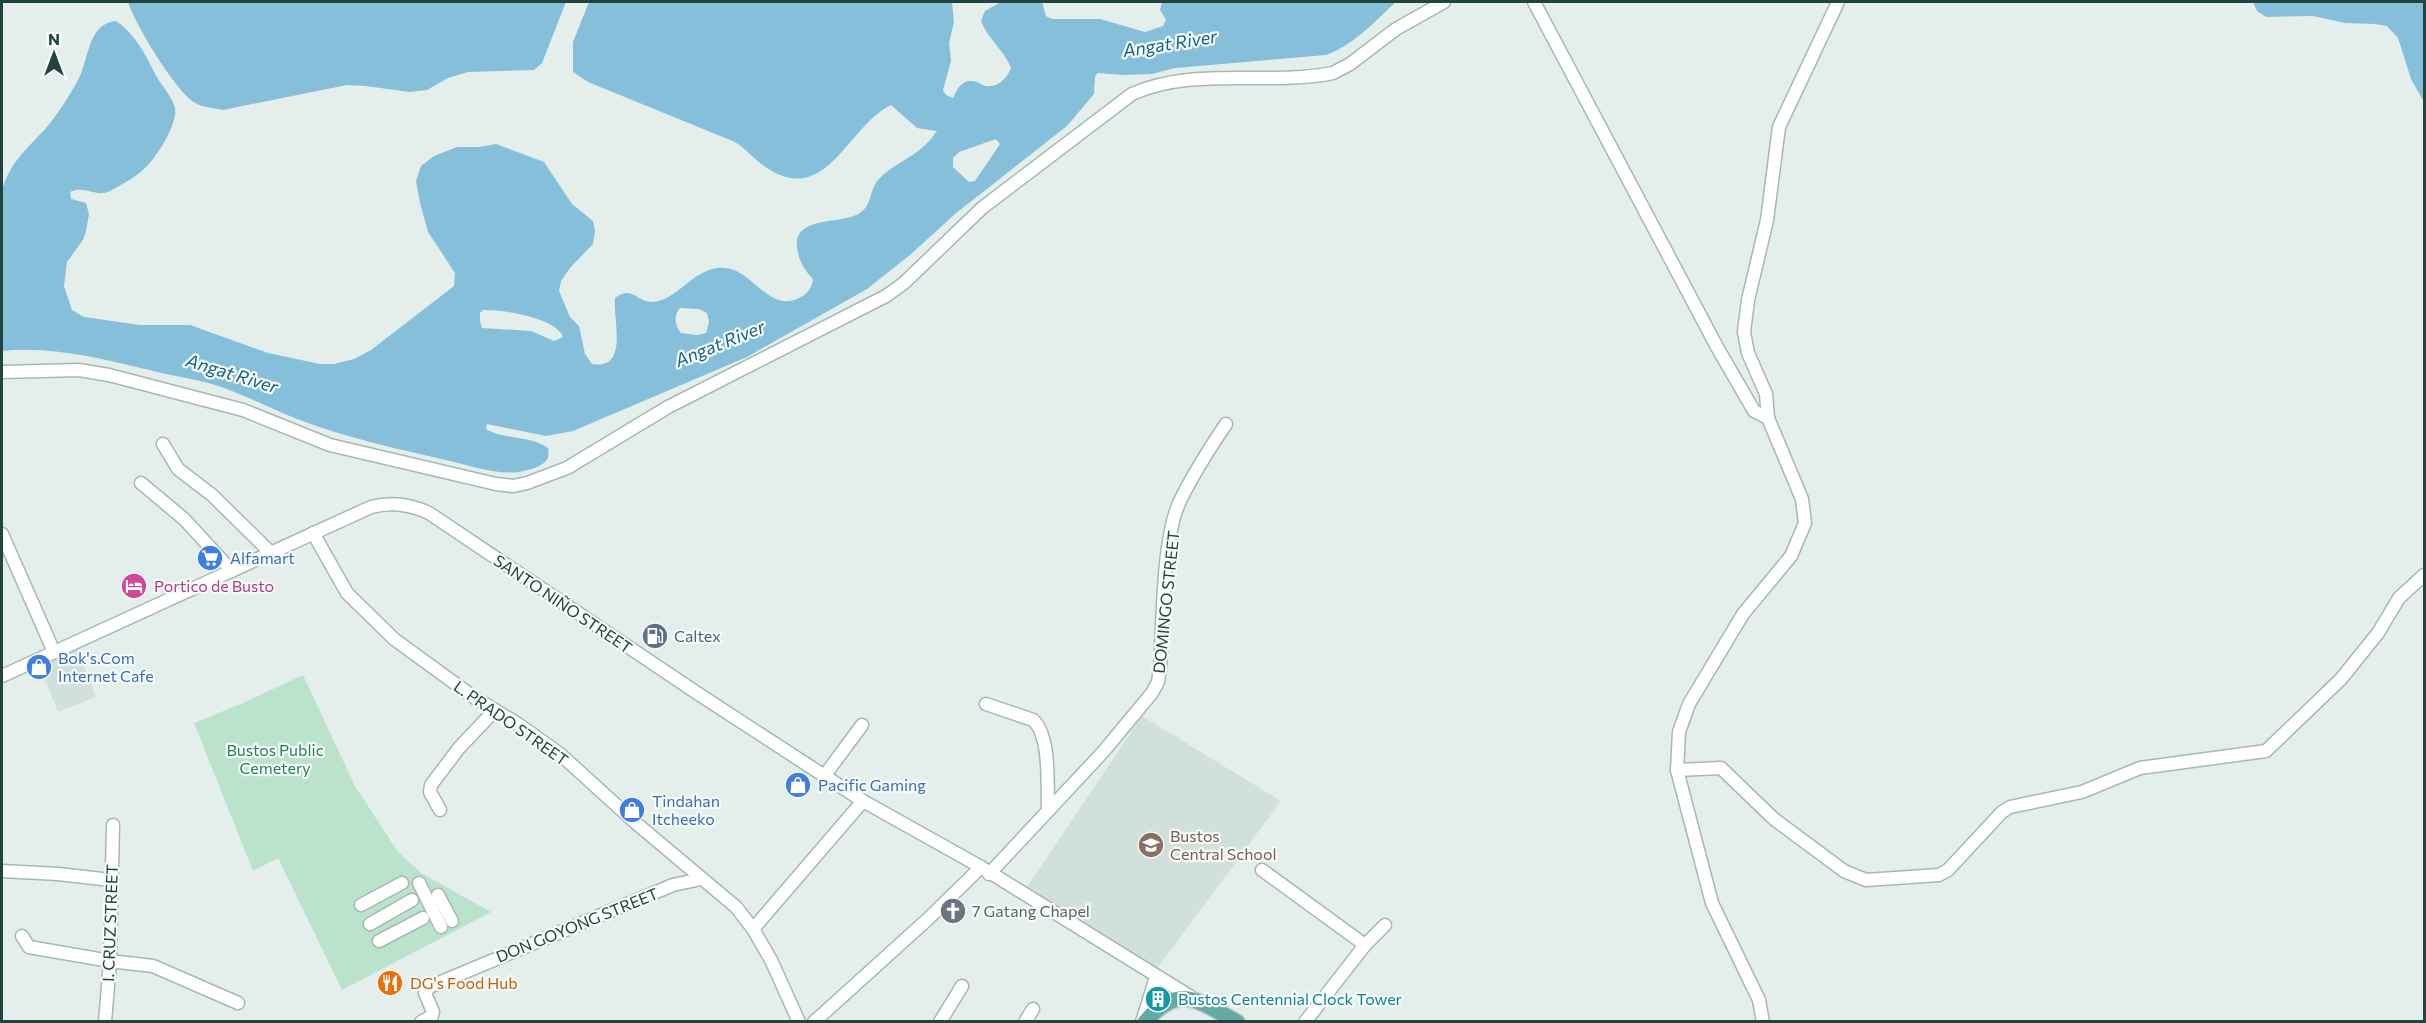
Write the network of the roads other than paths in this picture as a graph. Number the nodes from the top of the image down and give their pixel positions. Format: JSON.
{"nodes":[{"id":1,"x":1444,"y":2,"type":"edge"},
{"id":2,"x":1534,"y":2,"type":"edge"},
{"id":3,"x":1838,"y":2,"type":"edge"},
{"id":4,"x":2,"y":372,"type":"edge"},
{"id":5,"x":1768,"y":417,"type":"junction"},
{"id":6,"x":1226,"y":424,"type":"dead end"},
{"id":7,"x":163,"y":444,"type":"dead end"},
{"id":8,"x":141,"y":483,"type":"dead end"},
{"id":9,"x":313,"y":533,"type":"junction"},
{"id":10,"x":2,"y":534,"type":"edge"},
{"id":11,"x":271,"y":553,"type":"junction"},
{"id":12,"x":232,"y":571,"type":"junction"},
{"id":13,"x":2424,"y":575,"type":"edge"},
{"id":14,"x":54,"y":652,"type":"junction"},
{"id":15,"x":2,"y":676,"type":"edge"},
{"id":16,"x":986,"y":704,"type":"dead end"},
{"id":17,"x":495,"y":710,"type":"junction"},
{"id":18,"x":862,"y":725,"type":"dead end"},
{"id":19,"x":1677,"y":770,"type":"junction"},
{"id":20,"x":825,"y":775,"type":"junction"},
{"id":21,"x":863,"y":801,"type":"junction"},
{"id":22,"x":1048,"y":809,"type":"junction"},
{"id":23,"x":440,"y":810,"type":"dead end"},
{"id":24,"x":113,"y":825,"type":"dead end"},
{"id":25,"x":985,"y":870,"type":"junction"},
{"id":26,"x":1262,"y":870,"type":"dead end"},
{"id":27,"x":2,"y":871,"type":"edge"},
{"id":28,"x":701,"y":879,"type":"junction"},
{"id":29,"x":111,"y":880,"type":"junction"},
{"id":30,"x":402,"y":883,"type":"dead end"},
{"id":31,"x":418,"y":883,"type":"dead end"},
{"id":32,"x":438,"y":895,"type":"dead end"},
{"id":33,"x":412,"y":900,"type":"dead end"},
{"id":34,"x":361,"y":905,"type":"dead end"},
{"id":35,"x":423,"y":918,"type":"dead end"},
{"id":36,"x":370,"y":924,"type":"dead end"},
{"id":37,"x":1385,"y":925,"type":"dead end"},
{"id":38,"x":753,"y":928,"type":"junction"},
{"id":39,"x":22,"y":936,"type":"dead end"},
{"id":40,"x":379,"y":941,"type":"dead end"},
{"id":41,"x":1365,"y":945,"type":"junction"},
{"id":42,"x":110,"y":961,"type":"junction"},
{"id":43,"x":1156,"y":977,"type":"junction"},
{"id":44,"x":962,"y":986,"type":"dead end"},
{"id":45,"x":1191,"y":997,"type":"junction"},
{"id":46,"x":238,"y":1003,"type":"dead end"},
{"id":47,"x":1033,"y":1009,"type":"dead end"},
{"id":48,"x":105,"y":1022,"type":"edge"},
{"id":49,"x":420,"y":1022,"type":"edge"},
{"id":50,"x":799,"y":1022,"type":"edge"},
{"id":51,"x":814,"y":1022,"type":"edge"},
{"id":52,"x":940,"y":1022,"type":"edge"},
{"id":53,"x":1025,"y":1022,"type":"edge"},
{"id":54,"x":1144,"y":1022,"type":"edge"},
{"id":55,"x":1237,"y":1022,"type":"edge"},
{"id":56,"x":1305,"y":1022,"type":"edge"},
{"id":57,"x":1763,"y":1022,"type":"edge"}],
"edges":[{"from":1,"to":4,"type":"street"},
{"from":2,"to":5,"type":"street"},
{"from":3,"to":5,"type":"street"},
{"from":5,"to":19,"type":"street"},
{"from":6,"to":22,"type":"street","name":"DOMINGO STREET"},
{"from":7,"to":11,"type":"street"},
{"from":8,"to":12,"type":"street"},
{"from":9,"to":11,"type":"street","name":"SANTO NIÑO STREET"},
{"from":9,"to":17,"type":"street","name":"L. PRADO STREET"},
{"from":9,"to":20,"type":"street","name":"SANTO NIÑO STREET"},
{"from":10,"to":14,"type":"street"},
{"from":11,"to":12,"type":"street","name":"SANTO NIÑO STREET"},
{"from":12,"to":14,"type":"street","name":"SANTO NIÑO STREET"},
{"from":13,"to":19,"type":"street"},
{"from":14,"to":15,"type":"street","name":"SANTO NIÑO STREET"},
{"from":16,"to":22,"type":"street"},
{"from":17,"to":23,"type":"street"},
{"from":17,"to":28,"type":"street","name":"L. PRADO STREET"},
{"from":18,"to":20,"type":"street"},
{"from":19,"to":57,"type":"street"},
{"from":20,"to":21,"type":"street","name":"SANTO NIÑO STREET"},
{"from":21,"to":25,"type":"street","name":"SANTO NIÑO STREET"},
{"from":21,"to":38,"type":"street"},
{"from":22,"to":25,"type":"street","name":"DOMINGO STREET"},
{"from":24,"to":29,"type":"street","name":"I. CRUZ STREET"},
{"from":25,"to":43,"type":"street","name":"SANTO NIÑO STREET"},
{"from":25,"to":51,"type":"street","name":"DOMINGO STREET"},
{"from":26,"to":41,"type":"street"},
{"from":27,"to":29,"type":"street"},
{"from":28,"to":38,"type":"street","name":"L. PRADO STREET"},
{"from":28,"to":49,"type":"street","name":"DON GOYONG STREET"},
{"from":29,"to":42,"type":"street","name":"I. CRUZ STREET"},
{"from":30,"to":34,"type":"street"},
{"from":31,"to":32,"type":"street"},
{"from":33,"to":36,"type":"street"},
{"from":35,"to":40,"type":"street"},
{"from":37,"to":41,"type":"street"},
{"from":38,"to":50,"type":"street","name":"L. PRADO STREET"},
{"from":39,"to":42,"type":"street"},
{"from":41,"to":56,"type":"street"},
{"from":42,"to":46,"type":"street"},
{"from":42,"to":48,"type":"street","name":"I. CRUZ STREET"},
{"from":43,"to":45,"type":"street","name":"SANTO NIÑO STREET"},
{"from":43,"to":54,"type":"street"},
{"from":44,"to":52,"type":"street"},
{"from":45,"to":54,"type":"main road"},
{"from":45,"to":55,"type":"main road"},
{"from":47,"to":53,"type":"street"}]}
